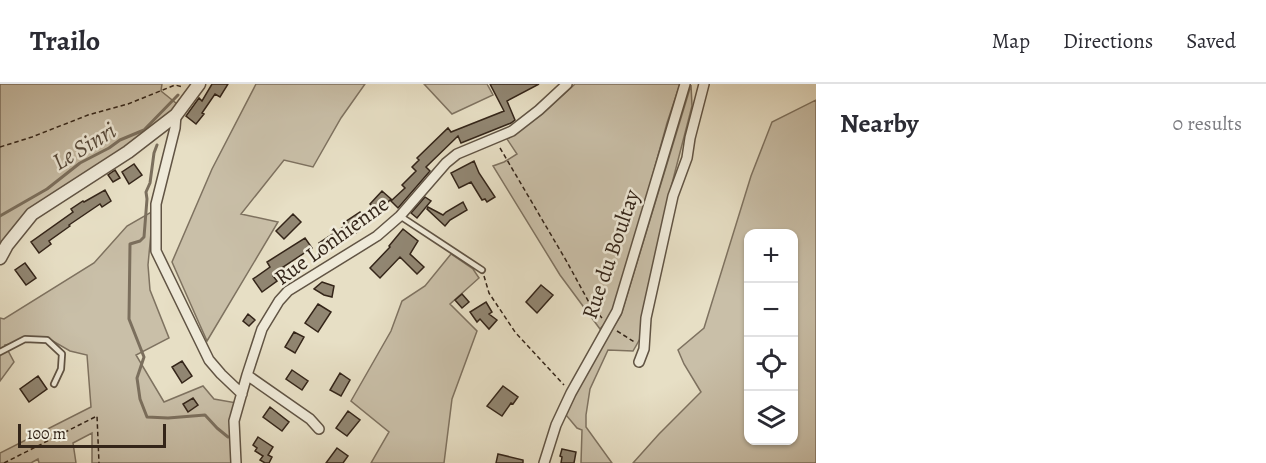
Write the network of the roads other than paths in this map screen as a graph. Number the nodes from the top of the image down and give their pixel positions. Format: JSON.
{"nodes":[{"id":1,"x":567,"y":84,"type":"edge"},
{"id":2,"x":685,"y":84,"type":"edge"},
{"id":3,"x":704,"y":84,"type":"edge"},
{"id":4,"x":197,"y":87,"type":"edge"},
{"id":5,"x":176,"y":115,"type":"junction"},
{"id":6,"x":400,"y":216,"type":"junction"},
{"id":7,"x":0,"y":258,"type":"edge"},
{"id":8,"x":482,"y":270,"type":"road end"},
{"id":9,"x":0,"y":352,"type":"edge"},
{"id":10,"x":639,"y":362,"type":"dead end"},
{"id":11,"x":247,"y":375,"type":"junction"},
{"id":12,"x":54,"y":384,"type":"dead end"},
{"id":13,"x":242,"y":394,"type":"junction"},
{"id":14,"x":319,"y":429,"type":"dead end"},
{"id":15,"x":236,"y":463,"type":"edge"},
{"id":16,"x":544,"y":463,"type":"edge"}],
"edges":[{"from":1,"to":6,"type":"street","name":"Rue Lonhienne"},
{"from":2,"to":16,"type":"street","name":"Rue du Boultay"},
{"from":3,"to":10,"type":"street"},
{"from":4,"to":5,"type":"street"},
{"from":5,"to":7,"type":"street"},
{"from":5,"to":13,"type":"street"},
{"from":6,"to":8,"type":"lane"},
{"from":6,"to":11,"type":"street","name":"Rue Lonhienne"},
{"from":9,"to":12,"type":"lane"},
{"from":11,"to":13,"type":"street","name":"Rue Lonhienne"},
{"from":11,"to":14,"type":"street"},
{"from":13,"to":15,"type":"street","name":"Rue Lonhienne"}]}
